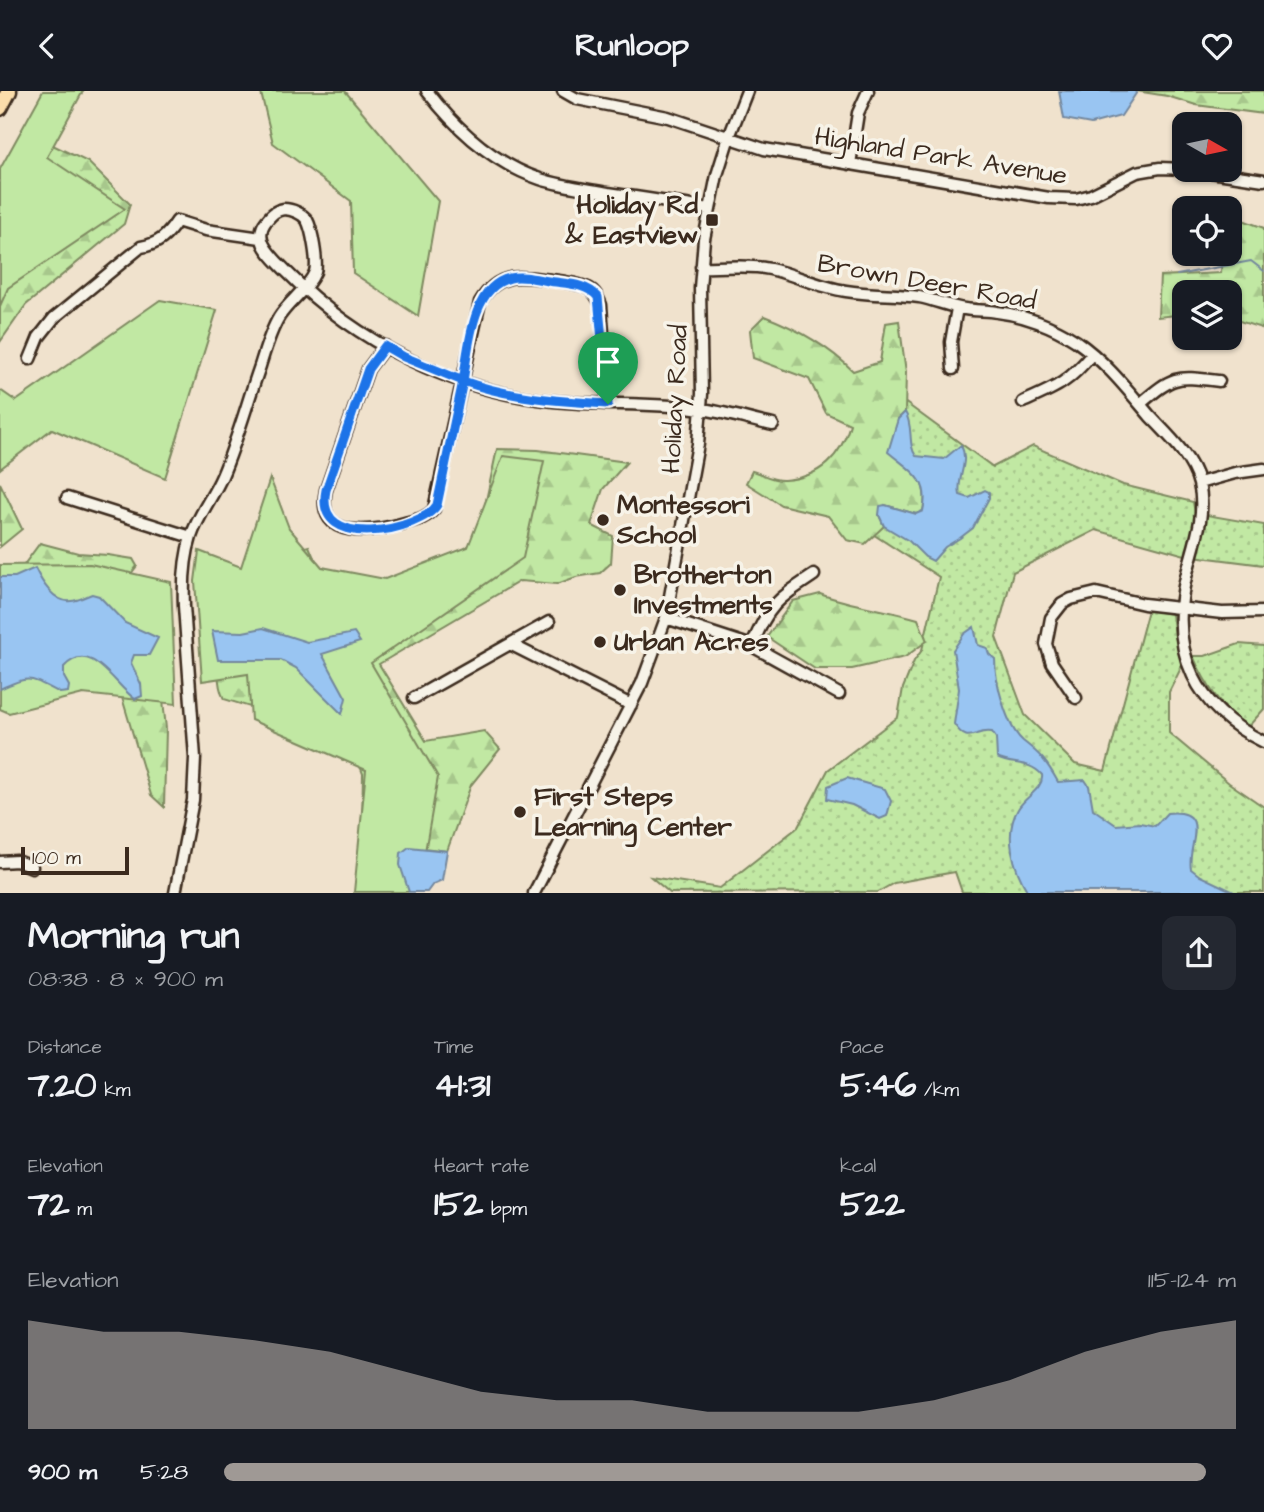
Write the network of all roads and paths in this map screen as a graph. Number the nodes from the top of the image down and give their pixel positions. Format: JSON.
{"nodes":[{"id":1,"x":9,"y":91,"type":"edge"},
{"id":2,"x":428,"y":91,"type":"edge"},
{"id":3,"x":563,"y":91,"type":"edge"},
{"id":4,"x":747,"y":91,"type":"edge"},
{"id":5,"x":868,"y":91,"type":"edge"},
{"id":6,"x":0,"y":109,"type":"edge"},
{"id":7,"x":729,"y":137,"type":"junction"},
{"id":8,"x":850,"y":164,"type":"junction"},
{"id":9,"x":1172,"y":168,"type":"edge"},
{"id":10,"x":1242,"y":177,"type":"edge"},
{"id":11,"x":1264,"y":180,"type":"edge"},
{"id":12,"x":709,"y":209,"type":"junction"},
{"id":13,"x":261,"y":238,"type":"junction"},
{"id":14,"x":701,"y":267,"type":"junction"},
{"id":15,"x":303,"y":288,"type":"junction"},
{"id":16,"x":957,"y":308,"type":"junction"},
{"id":17,"x":385,"y":346,"type":"junction"},
{"id":18,"x":1092,"y":354,"type":"junction"},
{"id":19,"x":30,"y":359,"type":"dead end"},
{"id":20,"x":953,"y":369,"type":"dead end"},
{"id":21,"x":1219,"y":380,"type":"dead end"},
{"id":22,"x":463,"y":381,"type":"junction"},
{"id":23,"x":1023,"y":402,"type":"dead end"},
{"id":24,"x":608,"y":404,"type":"junction"},
{"id":25,"x":1140,"y":404,"type":"junction"},
{"id":26,"x":701,"y":409,"type":"junction"},
{"id":27,"x":773,"y":425,"type":"dead end"},
{"id":28,"x":1264,"y":469,"type":"edge"},
{"id":29,"x":1199,"y":483,"type":"junction"},
{"id":30,"x":67,"y":498,"type":"dead end"},
{"id":31,"x":191,"y":537,"type":"junction"},
{"id":32,"x":814,"y":575,"type":"dead end"},
{"id":33,"x":1180,"y":608,"type":"junction"},
{"id":34,"x":1264,"y":612,"type":"edge"},
{"id":35,"x":666,"y":618,"type":"junction"},
{"id":36,"x":549,"y":622,"type":"dead end"},
{"id":37,"x":510,"y":644,"type":"junction"},
{"id":38,"x":752,"y":646,"type":"junction"},
{"id":39,"x":839,"y":694,"type":"dead end"},
{"id":40,"x":414,"y":698,"type":"dead end"},
{"id":41,"x":1076,"y":698,"type":"dead end"},
{"id":42,"x":631,"y":705,"type":"junction"},
{"id":43,"x":1264,"y":743,"type":"edge"},
{"id":44,"x":0,"y":862,"type":"edge"},
{"id":45,"x":32,"y":867,"type":"dead end"},
{"id":46,"x":175,"y":893,"type":"edge"},
{"id":47,"x":534,"y":893,"type":"edge"}],
"edges":[{"from":1,"to":6,"type":"highway"},
{"from":2,"to":12,"type":"street"},
{"from":3,"to":7,"type":"street","name":"Highland Park Avenue"},
{"from":4,"to":7,"type":"street","name":"Holiday Road"},
{"from":5,"to":8,"type":"street"},
{"from":7,"to":8,"type":"street","name":"Highland Park Avenue"},
{"from":7,"to":12,"type":"street","name":"Holiday Road"},
{"from":8,"to":9,"type":"street","name":"Highland Park Avenue"},
{"from":10,"to":11,"type":"street"},
{"from":12,"to":14,"type":"street","name":"Holiday Road"},
{"from":13,"to":15,"type":"street"},
{"from":13,"to":15,"type":"street"},
{"from":13,"to":19,"type":"street"},
{"from":14,"to":16,"type":"street","name":"Brown Deer Road"},
{"from":14,"to":26,"type":"street","name":"Holiday Road"},
{"from":15,"to":17,"type":"street"},
{"from":15,"to":31,"type":"street"},
{"from":16,"to":18,"type":"street","name":"Brown Deer Road"},
{"from":16,"to":20,"type":"street"},
{"from":17,"to":22,"type":"street"},
{"from":17,"to":22,"type":"street"},
{"from":18,"to":23,"type":"street"},
{"from":18,"to":25,"type":"street","name":"Brown Deer Road"},
{"from":21,"to":25,"type":"street"},
{"from":22,"to":24,"type":"street"},
{"from":22,"to":24,"type":"street"},
{"from":24,"to":26,"type":"street"},
{"from":25,"to":29,"type":"street","name":"Brown Deer Road"},
{"from":26,"to":27,"type":"street"},
{"from":26,"to":35,"type":"street","name":"Holiday Road"},
{"from":28,"to":29,"type":"street"},
{"from":29,"to":33,"type":"street","name":"Brown Deer Road"},
{"from":30,"to":31,"type":"street"},
{"from":31,"to":46,"type":"street"},
{"from":32,"to":38,"type":"street"},
{"from":33,"to":34,"type":"street"},
{"from":33,"to":41,"type":"street"},
{"from":33,"to":43,"type":"street","name":"Brown Deer Road"},
{"from":35,"to":38,"type":"street"},
{"from":35,"to":42,"type":"street","name":"Holiday Road"},
{"from":36,"to":37,"type":"street"},
{"from":37,"to":40,"type":"street"},
{"from":37,"to":42,"type":"street"},
{"from":38,"to":39,"type":"street"},
{"from":42,"to":47,"type":"street","name":"Holiday Road"},
{"from":44,"to":45,"type":"street"}]}
